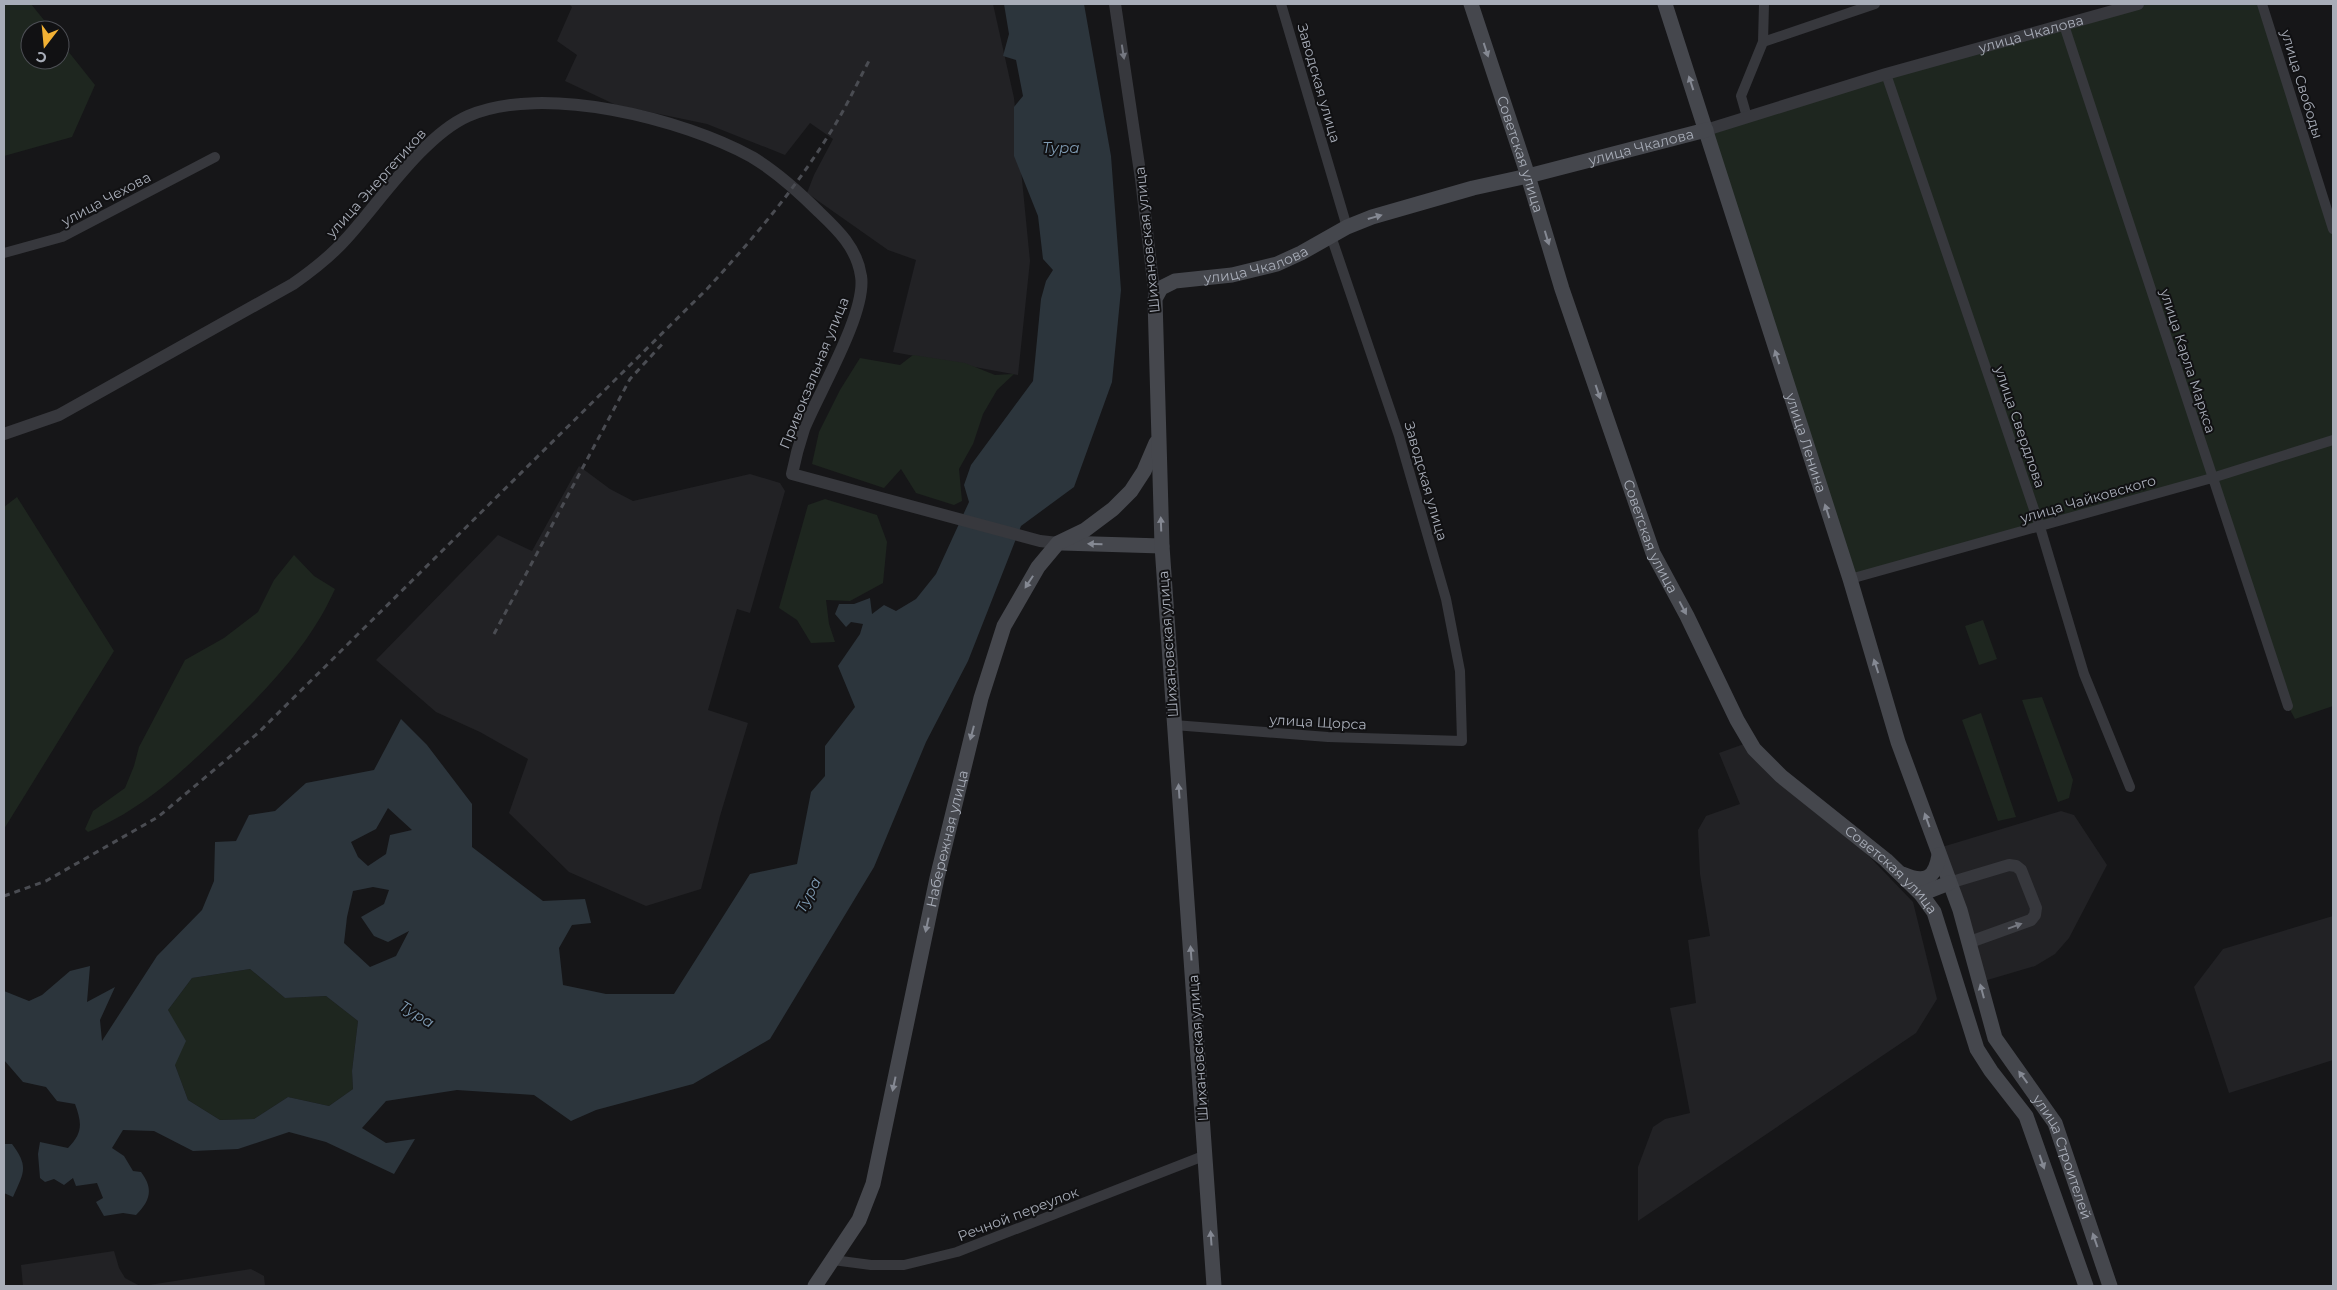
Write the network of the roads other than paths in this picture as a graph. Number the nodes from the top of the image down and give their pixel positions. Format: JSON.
{"nodes":[{"id":1,"x":1115,"y":4,"type":"edge"},
{"id":2,"x":1281,"y":4,"type":"edge"},
{"id":3,"x":1471,"y":4,"type":"edge"},
{"id":4,"x":1665,"y":4,"type":"edge"},
{"id":5,"x":1764,"y":4,"type":"edge"},
{"id":6,"x":1875,"y":4,"type":"edge"},
{"id":7,"x":2138,"y":4,"type":"edge"},
{"id":8,"x":2262,"y":4,"type":"edge"},
{"id":9,"x":2064,"y":25,"type":"junction"},
{"id":10,"x":1763,"y":42,"type":"junction"},
{"id":11,"x":1886,"y":74,"type":"junction"},
{"id":12,"x":1747,"y":117,"type":"junction"},
{"id":13,"x":1706,"y":130,"type":"junction"},
{"id":14,"x":216,"y":157,"type":"dead end"},
{"id":15,"x":1528,"y":176,"type":"junction"},
{"id":16,"x":794,"y":187,"type":"joint"},
{"id":17,"x":1347,"y":227,"type":"junction"},
{"id":18,"x":2333,"y":229,"type":"edge"},
{"id":19,"x":1331,"y":236,"type":"junction"},
{"id":20,"x":4,"y":254,"type":"edge"},
{"id":21,"x":1155,"y":299,"type":"junction"},
{"id":22,"x":4,"y":434,"type":"edge"},
{"id":23,"x":1158,"y":437,"type":"junction"},
{"id":24,"x":2333,"y":440,"type":"edge"},
{"id":25,"x":2212,"y":478,"type":"junction"},
{"id":26,"x":2040,"y":527,"type":"junction"},
{"id":27,"x":1058,"y":543,"type":"junction"},
{"id":28,"x":1162,"y":546,"type":"junction"},
{"id":29,"x":1850,"y":579,"type":"junction"},
{"id":30,"x":2288,"y":706,"type":"dead end"},
{"id":31,"x":1174,"y":725,"type":"junction"},
{"id":32,"x":1462,"y":741,"type":"joint"},
{"id":33,"x":2130,"y":787,"type":"dead end"},
{"id":34,"x":1940,"y":854,"type":"junction"},
{"id":35,"x":1899,"y":872,"type":"junction"},
{"id":36,"x":1950,"y":882,"type":"junction"},
{"id":37,"x":1921,"y":894,"type":"junction"},
{"id":38,"x":1970,"y":942,"type":"junction"},
{"id":39,"x":1947,"y":950,"type":"junction"},
{"id":40,"x":1960,"y":990,"type":"joint"},
{"id":41,"x":1997,"y":1040,"type":"junction"},
{"id":42,"x":1978,"y":1050,"type":"junction"},
{"id":43,"x":2039,"y":1100,"type":"junction"},
{"id":44,"x":2020,"y":1108,"type":"junction"},
{"id":45,"x":2056,"y":1126,"type":"junction"},
{"id":46,"x":2033,"y":1134,"type":"junction"},
{"id":47,"x":1206,"y":1155,"type":"junction"},
{"id":48,"x":833,"y":1260,"type":"junction"},
{"id":49,"x":815,"y":1286,"type":"edge"},
{"id":50,"x":1214,"y":1286,"type":"edge"},
{"id":51,"x":2086,"y":1286,"type":"edge"},
{"id":52,"x":2110,"y":1286,"type":"edge"}],
"edges":[{"from":1,"to":21,"type":"street","name":"Шихановская улица","one_way":true},
{"from":2,"to":17,"type":"street","name":"Заводская улица"},
{"from":3,"to":15,"type":"main road","name":"Советская улица","one_way":true},
{"from":13,"to":4,"type":"main road","name":"улица Ленина","one_way":true},
{"from":5,"to":10,"type":"street"},
{"from":6,"to":10,"type":"street"},
{"from":7,"to":9,"type":"street","name":"улица Чкалова"},
{"from":8,"to":18,"type":"street","name":"улица Свободы"},
{"from":9,"to":11,"type":"street","name":"улица Чкалова"},
{"from":9,"to":25,"type":"street","name":"улица Карла Маркса"},
{"from":10,"to":12,"type":"street"},
{"from":11,"to":12,"type":"street","name":"улица Чкалова"},
{"from":11,"to":26,"type":"street","name":"улица Свердлова"},
{"from":12,"to":13,"type":"street","name":"улица Чкалова"},
{"from":13,"to":15,"type":"main road","name":"улица Чкалова"},
{"from":29,"to":13,"type":"main road","name":"улица Ленина","one_way":true},
{"from":14,"to":20,"type":"street","name":"улица Чехова"},
{"from":17,"to":15,"type":"main road","name":"улица Чкалова","one_way":true},
{"from":15,"to":35,"type":"main road","name":"Советская улица","one_way":true},
{"from":16,"to":22,"type":"street","name":"улица Энергетиков"},
{"from":16,"to":27,"type":"street","name":"Привокзальная улица"},
{"from":17,"to":19,"type":"main road","name":"улица Чкалова"},
{"from":19,"to":21,"type":"main road","name":"улица Чкалова"},
{"from":19,"to":32,"type":"street","name":"Заводская улица"},
{"from":21,"to":23,"type":"main road","name":"Шихановская улица"},
{"from":23,"to":27,"type":"main road","name":"Набережная улица"},
{"from":28,"to":23,"type":"main road","name":"Шихановская улица","one_way":true},
{"from":24,"to":25,"type":"street","name":"улица Чайковского"},
{"from":25,"to":26,"type":"street","name":"улица Чайковского"},
{"from":25,"to":30,"type":"street","name":"улица Карла Маркса"},
{"from":26,"to":29,"type":"street","name":"улица Чайковского"},
{"from":26,"to":33,"type":"street","name":"улица Свердлова"},
{"from":28,"to":27,"type":"main road","one_way":true},
{"from":27,"to":48,"type":"main road","name":"Набережная улица","one_way":true},
{"from":28,"to":31,"type":"main road","name":"Шихановская улица"},
{"from":34,"to":29,"type":"main road","name":"улица Ленина","one_way":true},
{"from":31,"to":32,"type":"street","name":"улица Щорса"},
{"from":47,"to":31,"type":"main road","name":"Шихановская улица","one_way":true},
{"from":34,"to":35,"type":"main road"},
{"from":34,"to":36,"type":"main road","name":"улица Ленина"},
{"from":35,"to":37,"type":"main road","name":"Советская улица"},
{"from":36,"to":37,"type":"main road"},
{"from":36,"to":38,"type":"main road","name":"улица Ленина"},
{"from":38,"to":36,"type":"street","one_way":true},
{"from":37,"to":39,"type":"main road","name":"Советская улица"},
{"from":38,"to":39,"type":"main road"},
{"from":41,"to":38,"type":"main road","name":"улица Ленина","one_way":true},
{"from":39,"to":40,"type":"main road","name":"Советская улица"},
{"from":40,"to":42,"type":"main road","name":"улица Строителей"},
{"from":41,"to":42,"type":"main road"},
{"from":43,"to":41,"type":"main road","name":"улица Строителей","one_way":true},
{"from":42,"to":44,"type":"main road","name":"улица Строителей"},
{"from":43,"to":44,"type":"main road"},
{"from":43,"to":45,"type":"main road","name":"улица Строителей"},
{"from":44,"to":46,"type":"main road","name":"улица Строителей"},
{"from":45,"to":46,"type":"main road"},
{"from":52,"to":45,"type":"main road","name":"улица Строителей","one_way":true},
{"from":46,"to":51,"type":"main road","name":"улица Строителей","one_way":true},
{"from":47,"to":48,"type":"street","name":"Речной переулок"},
{"from":50,"to":47,"type":"main road","name":"Шихановская улица","one_way":true},
{"from":48,"to":49,"type":"main road","name":"Набережная улица"}]}
